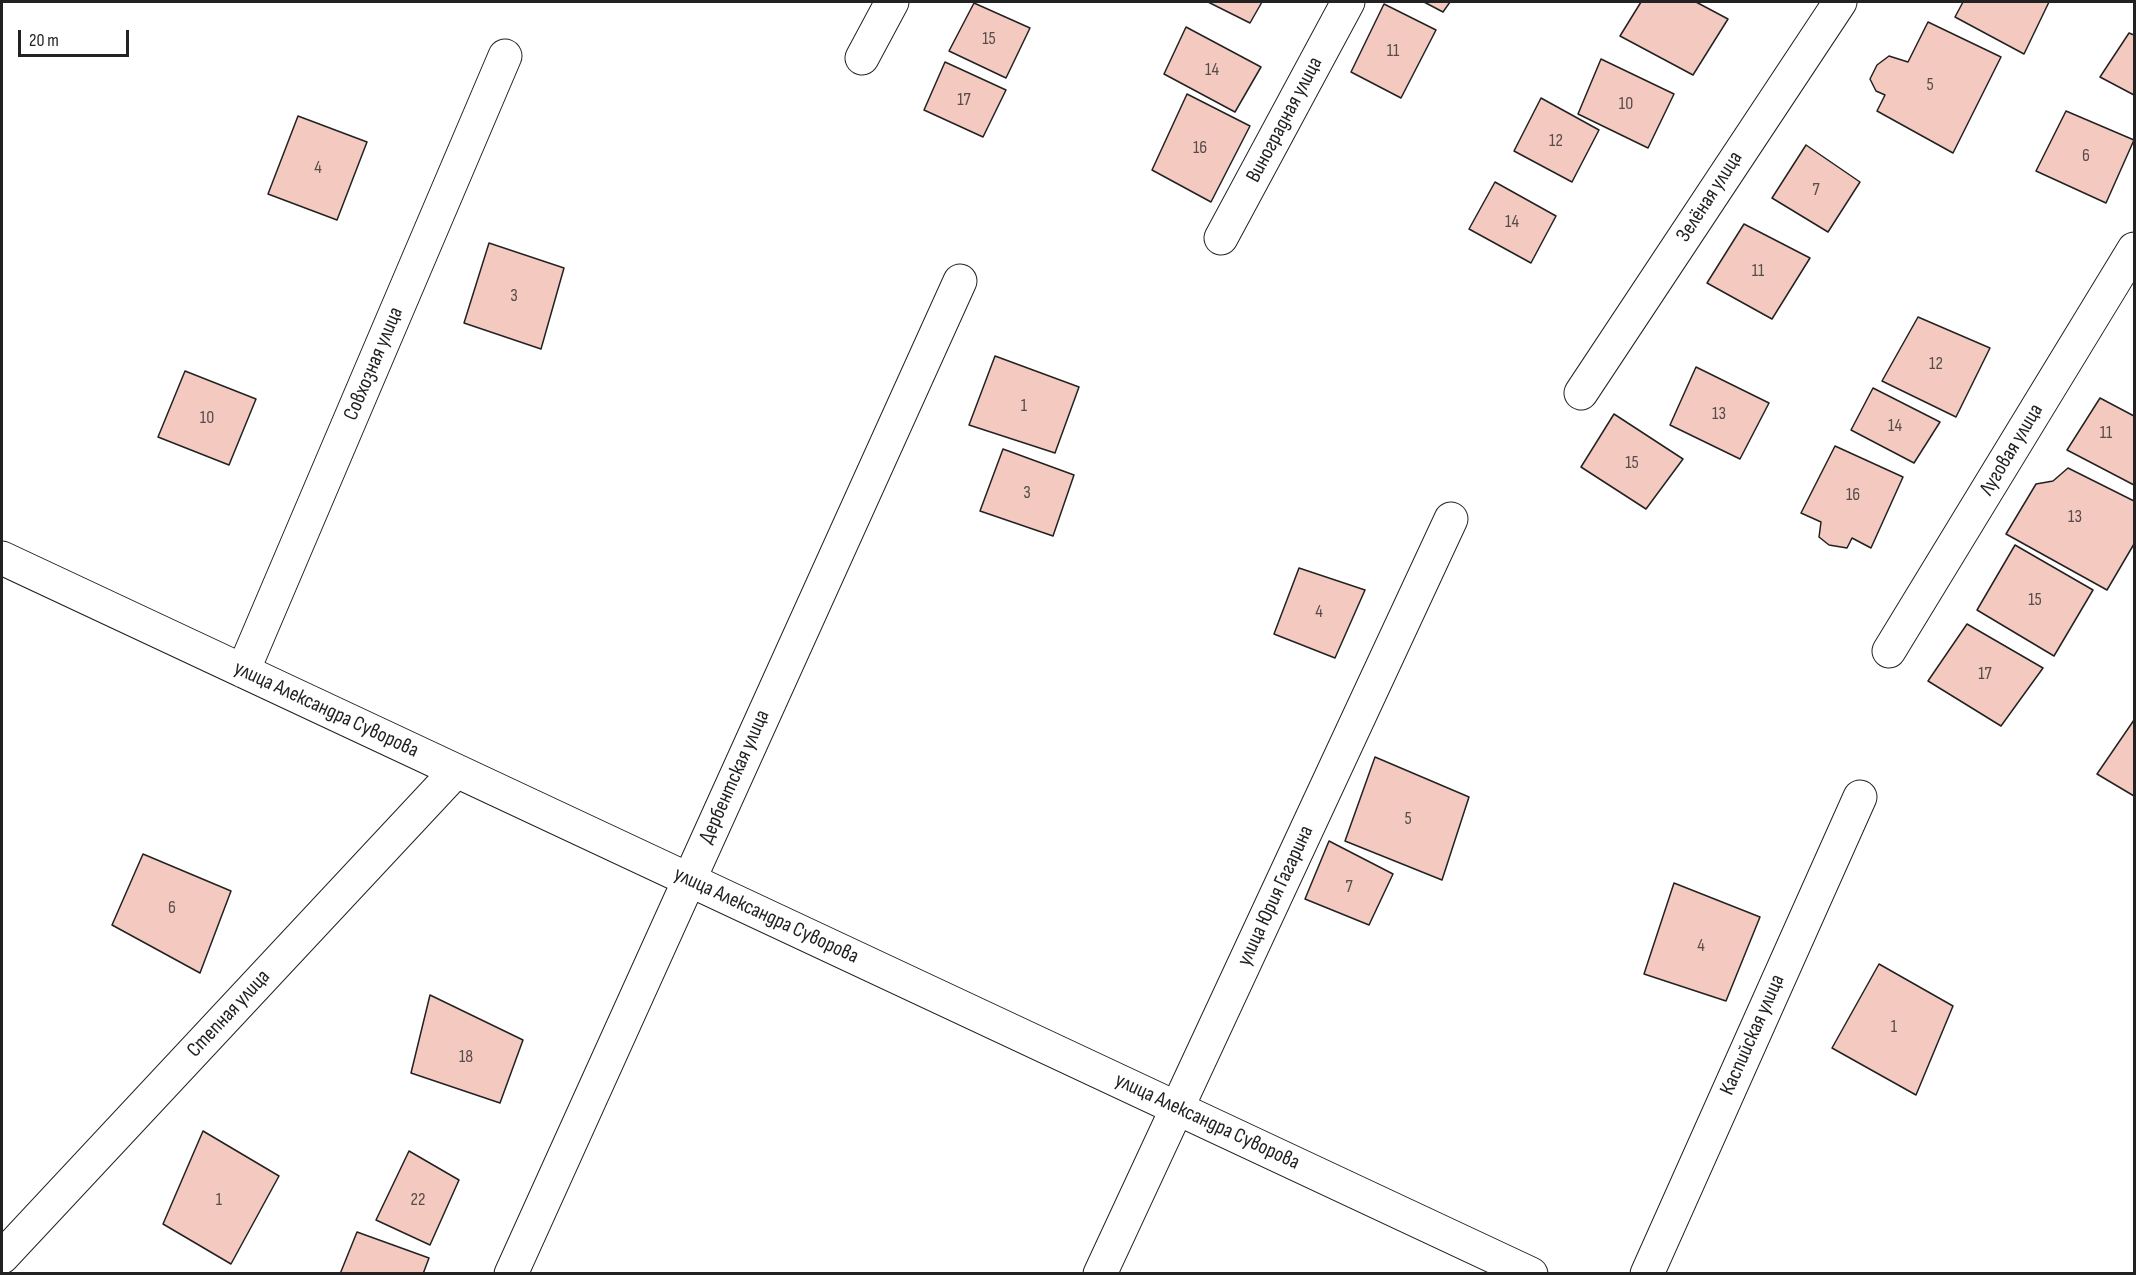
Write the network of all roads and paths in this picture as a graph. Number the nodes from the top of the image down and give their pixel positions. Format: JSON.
{"nodes":[{"id":1,"x":892,"y":2,"type":"edge"},
{"id":2,"x":1348,"y":2,"type":"edge"},
{"id":3,"x":1840,"y":2,"type":"edge"},
{"id":4,"x":505,"y":56,"type":"dead end"},
{"id":5,"x":862,"y":58,"type":"dead end"},
{"id":6,"x":1221,"y":238,"type":"dead end"},
{"id":7,"x":2134,"y":249,"type":"edge"},
{"id":8,"x":960,"y":281,"type":"dead end"},
{"id":9,"x":1581,"y":393,"type":"dead end"},
{"id":10,"x":1451,"y":519,"type":"dead end"},
{"id":11,"x":2,"y":558,"type":"edge"},
{"id":12,"x":1889,"y":651,"type":"dead end"},
{"id":13,"x":243,"y":671,"type":"junction"},
{"id":14,"x":456,"y":771,"type":"junction"},
{"id":15,"x":1860,"y":797,"type":"dead end"},
{"id":16,"x":689,"y":880,"type":"junction"},
{"id":17,"x":1177,"y":1108,"type":"junction"},
{"id":18,"x":2,"y":1257,"type":"edge"},
{"id":19,"x":511,"y":1274,"type":"edge"},
{"id":20,"x":1100,"y":1274,"type":"edge"},
{"id":21,"x":1531,"y":1274,"type":"edge"},
{"id":22,"x":1647,"y":1274,"type":"edge"}],
"edges":[{"from":1,"to":5,"type":"street"},
{"from":2,"to":6,"type":"street","name":"Виноградная улица"},
{"from":3,"to":9,"type":"street","name":"Зелёная улица"},
{"from":4,"to":13,"type":"street","name":"Совхозная улица"},
{"from":7,"to":12,"type":"street","name":"Луговая улица"},
{"from":8,"to":16,"type":"street","name":"Дербентская улица"},
{"from":10,"to":17,"type":"street","name":"улица Юрия Гагарина"},
{"from":11,"to":13,"type":"street","name":"улица Александра Суворова"},
{"from":13,"to":14,"type":"street","name":"улица Александра Суворова"},
{"from":14,"to":16,"type":"street","name":"улица Александра Суворова"},
{"from":14,"to":18,"type":"street","name":"Степная улица"},
{"from":15,"to":22,"type":"street","name":"Каспийская улица"},
{"from":16,"to":17,"type":"street","name":"улица Александра Суворова"},
{"from":16,"to":19,"type":"street","name":"Дербентская улица"},
{"from":17,"to":20,"type":"street","name":"улица Юрия Гагарина"},
{"from":17,"to":21,"type":"street","name":"улица Александра Суворова"}]}
